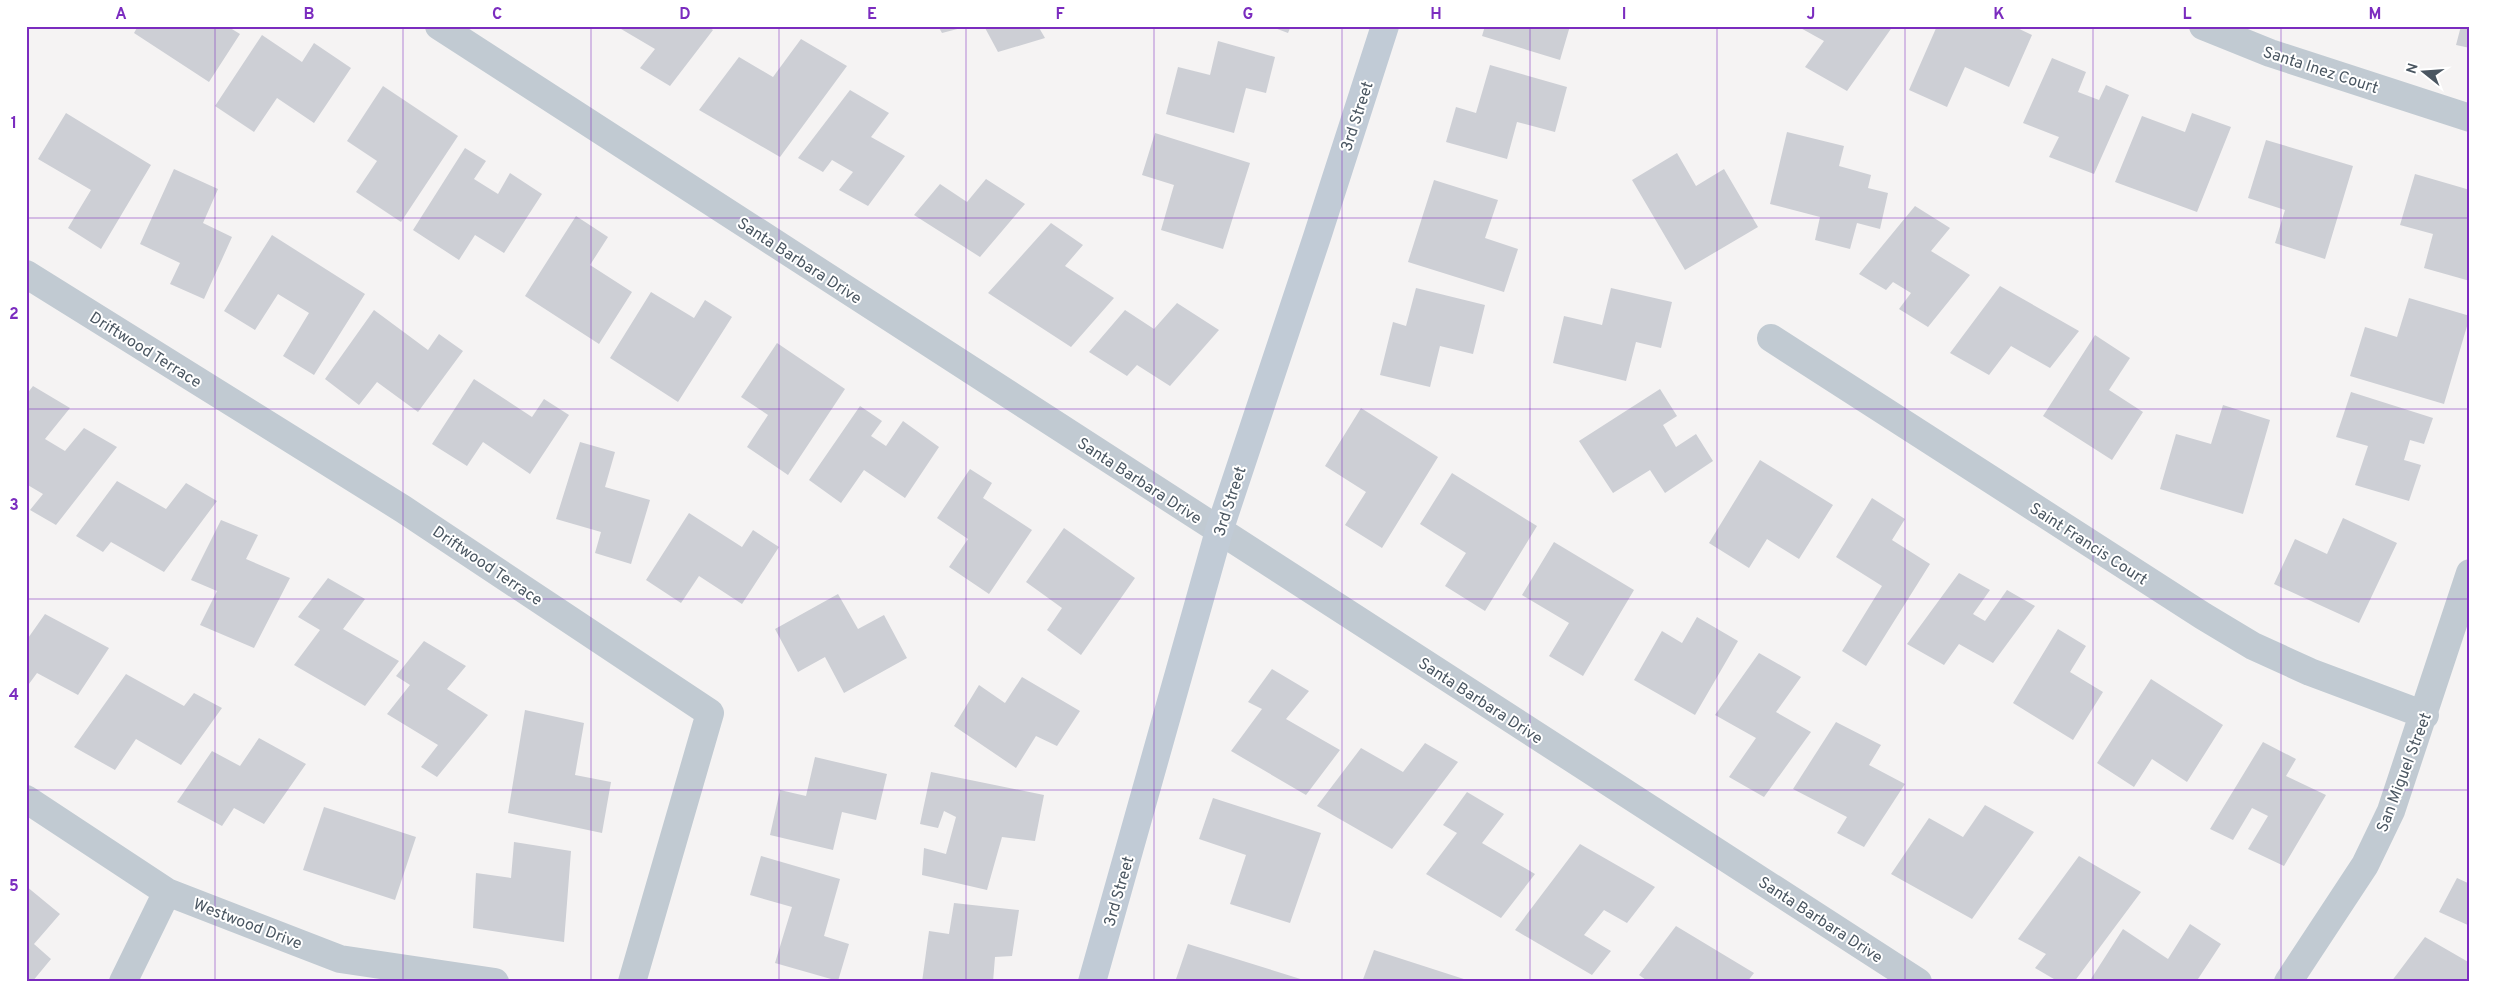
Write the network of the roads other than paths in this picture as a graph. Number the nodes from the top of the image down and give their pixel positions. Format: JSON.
{"nodes":[{"id":1,"x":438,"y":26,"type":"edge"},
{"id":2,"x":1385,"y":26,"type":"edge"},
{"id":3,"x":2203,"y":26,"type":"edge"},
{"id":4,"x":2470,"y":118,"type":"edge"},
{"id":5,"x":26,"y":274,"type":"edge"},
{"id":6,"x":1771,"y":338,"type":"dead end"},
{"id":7,"x":1219,"y":530,"type":"junction"},
{"id":8,"x":2470,"y":573,"type":"edge"},
{"id":9,"x":2425,"y":715,"type":"junction"},
{"id":10,"x":26,"y":799,"type":"edge"},
{"id":11,"x":167,"y":892,"type":"junction"},
{"id":12,"x":123,"y":982,"type":"edge"},
{"id":13,"x":495,"y":982,"type":"edge"},
{"id":14,"x":632,"y":982,"type":"edge"},
{"id":15,"x":1092,"y":982,"type":"edge"},
{"id":16,"x":1918,"y":982,"type":"edge"},
{"id":17,"x":2288,"y":982,"type":"edge"}],
"edges":[{"from":1,"to":7,"type":"street","name":"Santa Barbara Drive"},
{"from":2,"to":7,"type":"street","name":"3rd Street"},
{"from":3,"to":4,"type":"street","name":"Santa Inez Court"},
{"from":5,"to":14,"type":"street","name":"Driftwood Terrace"},
{"from":6,"to":9,"type":"street","name":"Saint Francis Court"},
{"from":7,"to":15,"type":"street","name":"3rd Street"},
{"from":7,"to":16,"type":"street","name":"Santa Barbara Drive"},
{"from":8,"to":9,"type":"street","name":"San Miguel Street"},
{"from":9,"to":17,"type":"street","name":"San Miguel Street"},
{"from":10,"to":11,"type":"street","name":"Westwood Drive"},
{"from":11,"to":12,"type":"street"},
{"from":11,"to":13,"type":"street","name":"Westwood Drive"}]}
